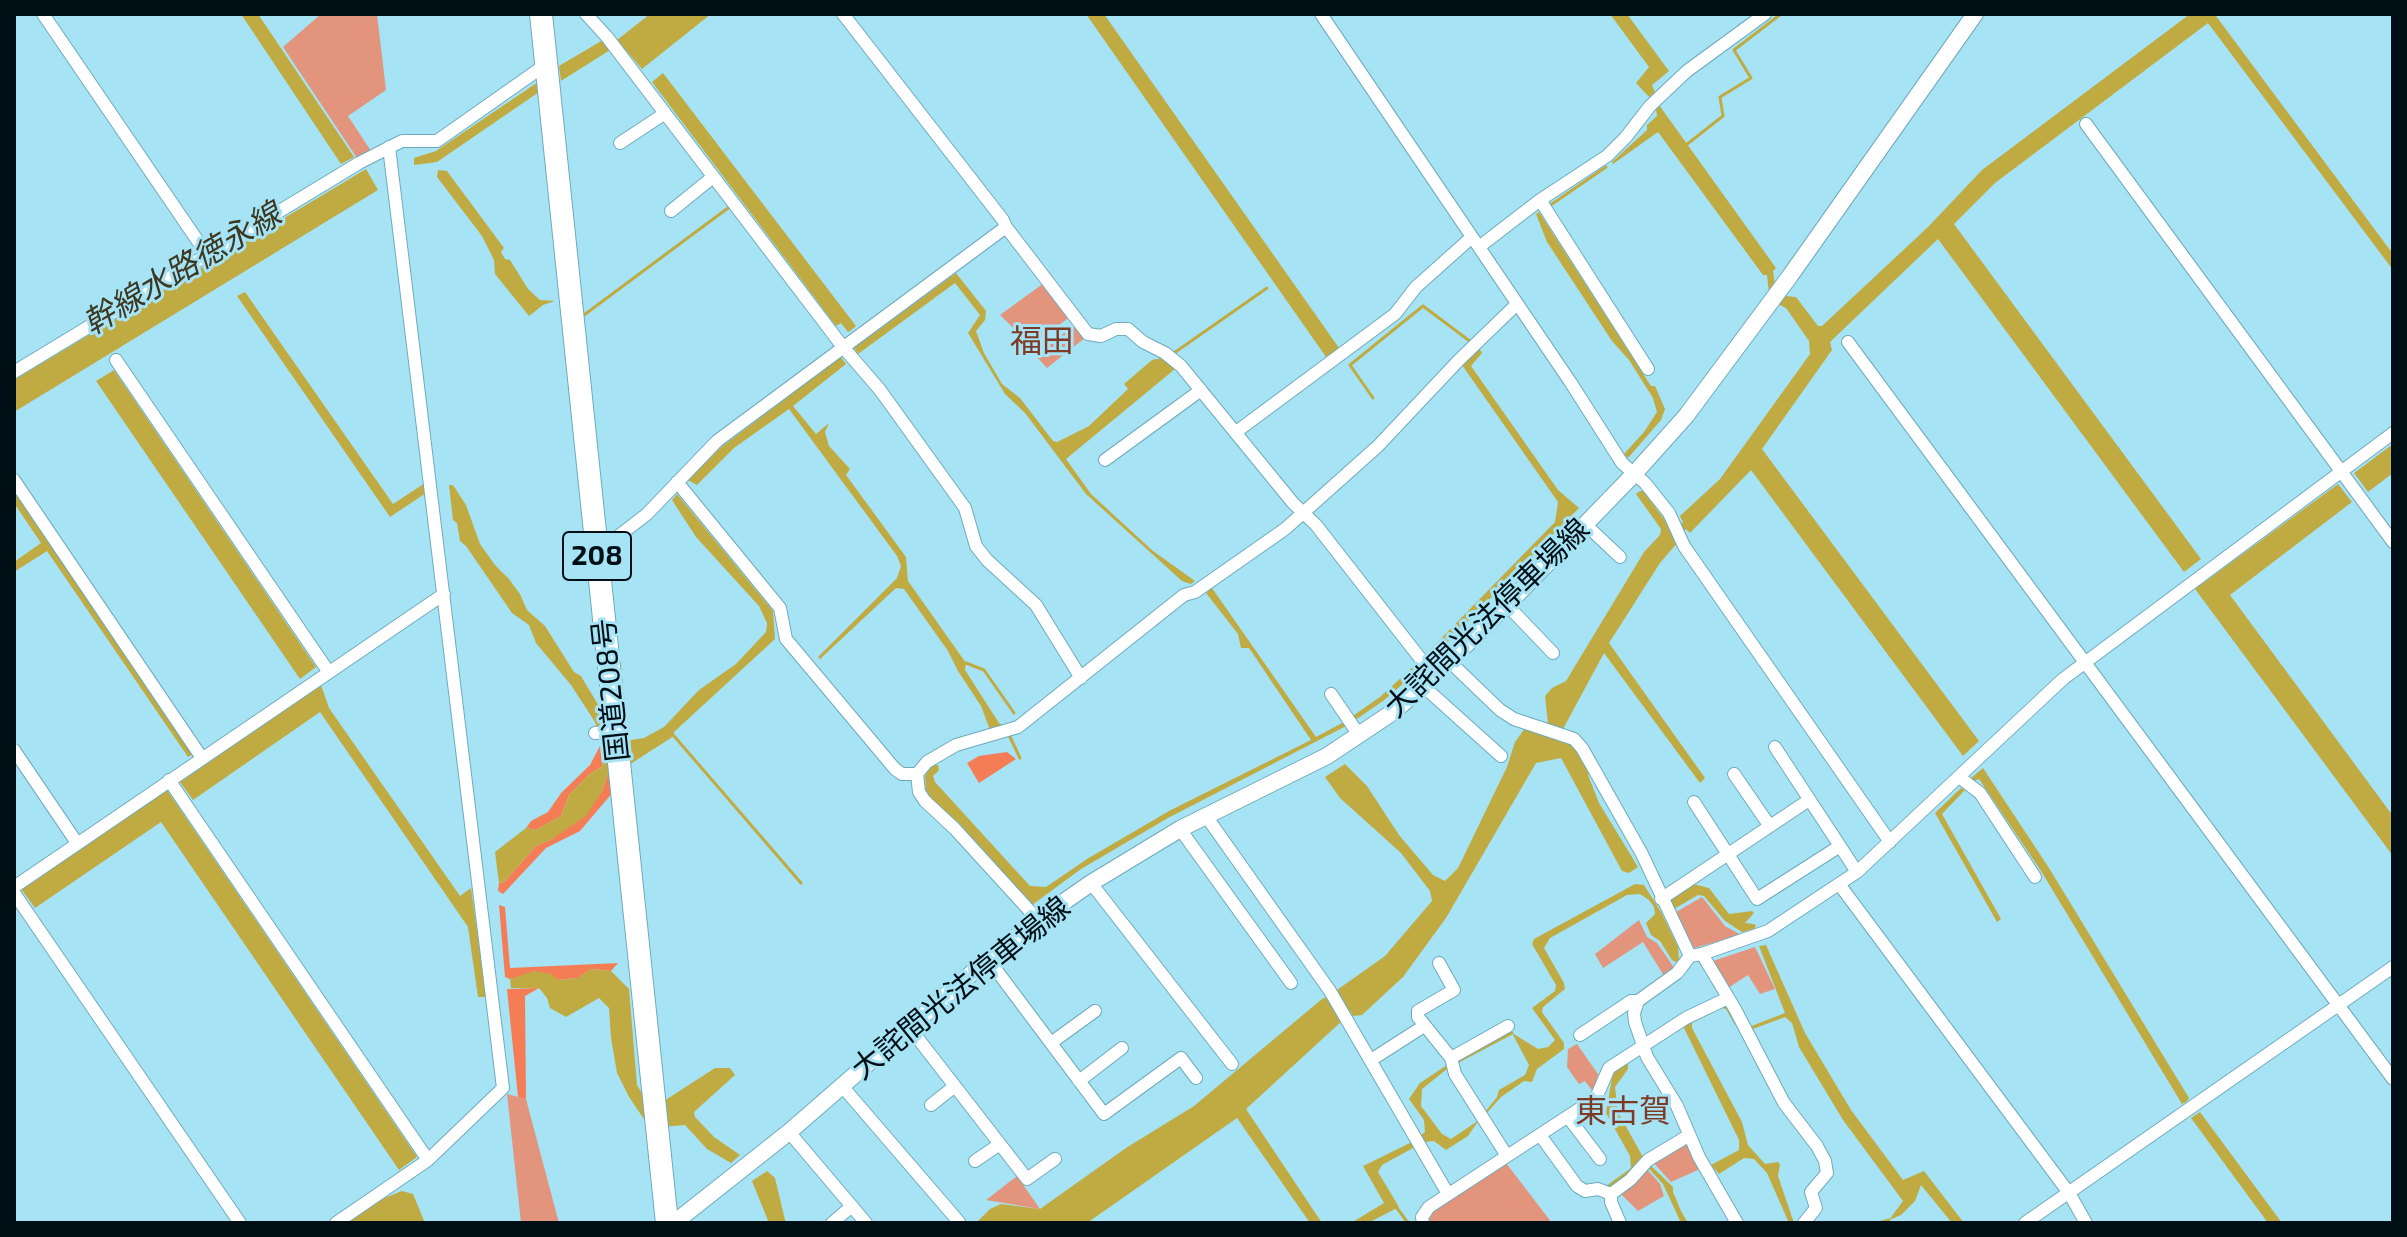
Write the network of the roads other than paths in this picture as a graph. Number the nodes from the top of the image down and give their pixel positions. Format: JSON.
{"nodes":[{"id":1,"x":43,"y":14,"type":"edge"},
{"id":2,"x":541,"y":14,"type":"edge"},
{"id":3,"x":586,"y":14,"type":"edge"},
{"id":4,"x":843,"y":14,"type":"edge"},
{"id":5,"x":1321,"y":14,"type":"edge"},
{"id":6,"x":1765,"y":14,"type":"edge"},
{"id":7,"x":1975,"y":14,"type":"edge"},
{"id":8,"x":548,"y":63,"type":"junction"},
{"id":9,"x":664,"y":114,"type":"junction"},
{"id":10,"x":2086,"y":124,"type":"dead end"},
{"id":11,"x":620,"y":143,"type":"dead end"},
{"id":12,"x":389,"y":147,"type":"junction"},
{"id":13,"x":713,"y":177,"type":"junction"},
{"id":14,"x":1540,"y":200,"type":"junction"},
{"id":15,"x":671,"y":211,"type":"dead end"},
{"id":16,"x":1006,"y":227,"type":"junction"},
{"id":17,"x":1476,"y":242,"type":"junction"},
{"id":18,"x":208,"y":256,"type":"junction"},
{"id":19,"x":1517,"y":304,"type":"junction"},
{"id":20,"x":1848,"y":342,"type":"dead end"},
{"id":21,"x":843,"y":347,"type":"junction"},
{"id":22,"x":116,"y":360,"type":"dead end"},
{"id":23,"x":1648,"y":369,"type":"dead end"},
{"id":24,"x":14,"y":372,"type":"edge"},
{"id":25,"x":1201,"y":390,"type":"junction"},
{"id":26,"x":1236,"y":432,"type":"junction"},
{"id":27,"x":2393,"y":433,"type":"edge"},
{"id":28,"x":1105,"y":460,"type":"dead end"},
{"id":29,"x":2341,"y":471,"type":"junction"},
{"id":30,"x":1635,"y":473,"type":"junction"},
{"id":31,"x":14,"y":480,"type":"edge"},
{"id":32,"x":677,"y":482,"type":"junction"},
{"id":33,"x":1305,"y":513,"type":"junction"},
{"id":34,"x":1585,"y":524,"type":"junction"},
{"id":35,"x":595,"y":541,"type":"junction"},
{"id":36,"x":2393,"y":542,"type":"edge"},
{"id":37,"x":1620,"y":557,"type":"dead end"},
{"id":38,"x":444,"y":594,"type":"junction"},
{"id":39,"x":1507,"y":605,"type":"junction"},
{"id":40,"x":1553,"y":653,"type":"dead end"},
{"id":41,"x":2085,"y":660,"type":"junction"},
{"id":42,"x":1449,"y":661,"type":"junction"},
{"id":43,"x":328,"y":671,"type":"junction"},
{"id":44,"x":1081,"y":678,"type":"junction"},
{"id":45,"x":1428,"y":681,"type":"junction"},
{"id":46,"x":1331,"y":694,"type":"dead end"},
{"id":47,"x":1353,"y":726,"type":"junction"},
{"id":48,"x":1775,"y":747,"type":"dead end"},
{"id":49,"x":14,"y":750,"type":"edge"},
{"id":50,"x":1501,"y":756,"type":"dead end"},
{"id":51,"x":202,"y":758,"type":"junction"},
{"id":52,"x":917,"y":774,"type":"junction"},
{"id":53,"x":1734,"y":774,"type":"dead end"},
{"id":54,"x":1959,"y":777,"type":"junction"},
{"id":55,"x":176,"y":791,"type":"junction"},
{"id":56,"x":1809,"y":800,"type":"junction"},
{"id":57,"x":1694,"y":802,"type":"dead end"},
{"id":58,"x":1206,"y":816,"type":"junction"},
{"id":59,"x":1769,"y":825,"type":"junction"},
{"id":60,"x":1180,"y":829,"type":"junction"},
{"id":61,"x":1890,"y":842,"type":"junction"},
{"id":62,"x":77,"y":843,"type":"junction"},
{"id":63,"x":1840,"y":846,"type":"junction"},
{"id":64,"x":1728,"y":851,"type":"junction"},
{"id":65,"x":1857,"y":872,"type":"junction"},
{"id":66,"x":2035,"y":877,"type":"dead end"},
{"id":67,"x":1091,"y":883,"type":"junction"},
{"id":68,"x":1839,"y":884,"type":"junction"},
{"id":69,"x":18,"y":897,"type":"edge"},
{"id":70,"x":1661,"y":899,"type":"junction"},
{"id":71,"x":1038,"y":920,"type":"junction"},
{"id":72,"x":1696,"y":955,"type":"junction"},
{"id":73,"x":988,"y":959,"type":"junction"},
{"id":74,"x":1439,"y":963,"type":"dead end"},
{"id":75,"x":2393,"y":967,"type":"edge"},
{"id":76,"x":1291,"y":983,"type":"dead end"},
{"id":77,"x":1728,"y":998,"type":"junction"},
{"id":78,"x":1638,"y":1001,"type":"junction"},
{"id":79,"x":2339,"y":1006,"type":"junction"},
{"id":80,"x":1095,"y":1011,"type":"dead end"},
{"id":81,"x":1424,"y":1026,"type":"junction"},
{"id":82,"x":1508,"y":1026,"type":"dead end"},
{"id":83,"x":909,"y":1027,"type":"junction"},
{"id":84,"x":1580,"y":1035,"type":"dead end"},
{"id":85,"x":1051,"y":1043,"type":"junction"},
{"id":86,"x":1643,"y":1045,"type":"junction"},
{"id":87,"x":1122,"y":1048,"type":"dead end"},
{"id":88,"x":1451,"y":1058,"type":"junction"},
{"id":89,"x":1371,"y":1060,"type":"junction"},
{"id":90,"x":1232,"y":1064,"type":"dead end"},
{"id":91,"x":1196,"y":1078,"type":"dead end"},
{"id":92,"x":2393,"y":1079,"type":"edge"},
{"id":93,"x":1079,"y":1081,"type":"junction"},
{"id":94,"x":842,"y":1086,"type":"junction"},
{"id":95,"x":955,"y":1086,"type":"junction"},
{"id":96,"x":931,"y":1105,"type":"dead end"},
{"id":97,"x":1568,"y":1117,"type":"junction"},
{"id":98,"x":789,"y":1132,"type":"junction"},
{"id":99,"x":1540,"y":1135,"type":"junction"},
{"id":100,"x":1688,"y":1136,"type":"junction"},
{"id":101,"x":1000,"y":1144,"type":"junction"},
{"id":102,"x":1507,"y":1156,"type":"junction"},
{"id":103,"x":1055,"y":1159,"type":"dead end"},
{"id":104,"x":1600,"y":1159,"type":"dead end"},
{"id":105,"x":428,"y":1160,"type":"junction"},
{"id":106,"x":975,"y":1161,"type":"dead end"},
{"id":107,"x":2069,"y":1193,"type":"junction"},
{"id":108,"x":1448,"y":1194,"type":"junction"},
{"id":109,"x":1611,"y":1194,"type":"junction"},
{"id":110,"x":852,"y":1206,"type":"junction"},
{"id":111,"x":959,"y":1222,"type":"edge"},
{"id":112,"x":240,"y":1223,"type":"edge"},
{"id":113,"x":336,"y":1223,"type":"edge"},
{"id":114,"x":667,"y":1223,"type":"edge"},
{"id":115,"x":674,"y":1223,"type":"edge"},
{"id":116,"x":832,"y":1223,"type":"edge"},
{"id":117,"x":866,"y":1223,"type":"edge"},
{"id":118,"x":1423,"y":1223,"type":"edge"},
{"id":119,"x":1620,"y":1223,"type":"edge"},
{"id":120,"x":1737,"y":1223,"type":"edge"},
{"id":121,"x":1804,"y":1223,"type":"edge"},
{"id":122,"x":2025,"y":1223,"type":"edge"},
{"id":123,"x":2086,"y":1223,"type":"edge"}],
"edges":[{"from":1,"to":18,"type":"street"},
{"from":2,"to":8,"type":"highway","name":"国道208号","number":"208"},
{"from":3,"to":9,"type":"street"},
{"from":4,"to":16,"type":"street"},
{"from":5,"to":17,"type":"street"},
{"from":6,"to":14,"type":"street"},
{"from":7,"to":30,"type":"main road","name":"大詫間光法停車場線"},
{"from":8,"to":12,"type":"street"},
{"from":8,"to":35,"type":"highway","name":"国道208号","number":"208"},
{"from":9,"to":11,"type":"street"},
{"from":9,"to":13,"type":"street"},
{"from":10,"to":29,"type":"street"},
{"from":12,"to":18,"type":"street"},
{"from":12,"to":38,"type":"street"},
{"from":13,"to":15,"type":"street"},
{"from":13,"to":21,"type":"street"},
{"from":14,"to":17,"type":"street"},
{"from":14,"to":23,"type":"street"},
{"from":16,"to":21,"type":"street"},
{"from":16,"to":25,"type":"street"},
{"from":17,"to":19,"type":"street"},
{"from":17,"to":26,"type":"street"},
{"from":18,"to":24,"type":"street"},
{"from":19,"to":30,"type":"street"},
{"from":19,"to":33,"type":"street"},
{"from":20,"to":41,"type":"street"},
{"from":21,"to":32,"type":"street"},
{"from":21,"to":44,"type":"street"},
{"from":22,"to":43,"type":"street"},
{"from":25,"to":26,"type":"street"},
{"from":25,"to":28,"type":"street"},
{"from":26,"to":33,"type":"street"},
{"from":27,"to":29,"type":"street"},
{"from":29,"to":36,"type":"street"},
{"from":29,"to":41,"type":"street"},
{"from":30,"to":34,"type":"main road","name":"大詫間光法停車場線"},
{"from":30,"to":61,"type":"street"},
{"from":31,"to":51,"type":"street"},
{"from":32,"to":35,"type":"street"},
{"from":32,"to":52,"type":"street"},
{"from":33,"to":44,"type":"street"},
{"from":33,"to":45,"type":"street"},
{"from":34,"to":37,"type":"street"},
{"from":34,"to":39,"type":"main road","name":"大詫間光法停車場線"},
{"from":35,"to":114,"type":"highway","name":"国道208号","number":"208"},
{"from":38,"to":43,"type":"street"},
{"from":38,"to":105,"type":"street"},
{"from":39,"to":40,"type":"street"},
{"from":39,"to":42,"type":"main road","name":"大詫間光法停車場線"},
{"from":41,"to":54,"type":"street"},
{"from":41,"to":79,"type":"street"},
{"from":42,"to":45,"type":"main road","name":"大詫間光法停車場線"},
{"from":42,"to":70,"type":"street"},
{"from":43,"to":51,"type":"street"},
{"from":44,"to":52,"type":"street"},
{"from":45,"to":47,"type":"main road","name":"大詫間光法停車場線"},
{"from":45,"to":50,"type":"street"},
{"from":46,"to":47,"type":"street"},
{"from":47,"to":58,"type":"main road","name":"大詫間光法停車場線"},
{"from":48,"to":56,"type":"street"},
{"from":49,"to":62,"type":"street"},
{"from":51,"to":55,"type":"street"},
{"from":52,"to":71,"type":"street"},
{"from":53,"to":59,"type":"street"},
{"from":54,"to":61,"type":"street"},
{"from":54,"to":66,"type":"street"},
{"from":55,"to":62,"type":"street"},
{"from":55,"to":105,"type":"street"},
{"from":56,"to":59,"type":"street"},
{"from":56,"to":63,"type":"street"},
{"from":57,"to":64,"type":"street"},
{"from":58,"to":60,"type":"main road","name":"大詫間光法停車場線"},
{"from":58,"to":89,"type":"street"},
{"from":59,"to":64,"type":"street"},
{"from":60,"to":67,"type":"main road","name":"大詫間光法停車場線"},
{"from":60,"to":76,"type":"street"},
{"from":61,"to":65,"type":"street"},
{"from":62,"to":69,"type":"street"},
{"from":63,"to":64,"type":"street"},
{"from":63,"to":65,"type":"street"},
{"from":64,"to":70,"type":"street"},
{"from":65,"to":68,"type":"street"},
{"from":67,"to":71,"type":"main road","name":"大詫間光法停車場線"},
{"from":67,"to":90,"type":"street"},
{"from":68,"to":72,"type":"street"},
{"from":68,"to":107,"type":"street"},
{"from":69,"to":112,"type":"street"},
{"from":70,"to":72,"type":"street"},
{"from":71,"to":73,"type":"main road","name":"大詫間光法停車場線"},
{"from":72,"to":77,"type":"street"},
{"from":72,"to":78,"type":"street"},
{"from":73,"to":83,"type":"main road","name":"大詫間光法停車場線"},
{"from":73,"to":85,"type":"street"},
{"from":74,"to":81,"type":"street"},
{"from":75,"to":79,"type":"street"},
{"from":77,"to":86,"type":"street"},
{"from":77,"to":121,"type":"street"},
{"from":78,"to":84,"type":"street"},
{"from":78,"to":86,"type":"street"},
{"from":79,"to":92,"type":"street"},
{"from":79,"to":107,"type":"street"},
{"from":80,"to":85,"type":"street"},
{"from":81,"to":88,"type":"street"},
{"from":81,"to":89,"type":"street"},
{"from":82,"to":88,"type":"street"},
{"from":83,"to":94,"type":"main road","name":"大詫間光法停車場線"},
{"from":83,"to":95,"type":"street"},
{"from":85,"to":93,"type":"street"},
{"from":86,"to":97,"type":"street"},
{"from":86,"to":100,"type":"street"},
{"from":87,"to":93,"type":"street"},
{"from":88,"to":102,"type":"street"},
{"from":89,"to":108,"type":"street"},
{"from":91,"to":93,"type":"street"},
{"from":94,"to":98,"type":"main road","name":"大詫間光法停車場線"},
{"from":94,"to":111,"type":"street"},
{"from":95,"to":96,"type":"street"},
{"from":95,"to":101,"type":"street"},
{"from":97,"to":99,"type":"street"},
{"from":97,"to":104,"type":"street"},
{"from":98,"to":110,"type":"street"},
{"from":98,"to":115,"type":"main road","name":"大詫間光法停車場線"},
{"from":99,"to":102,"type":"street"},
{"from":99,"to":109,"type":"street"},
{"from":100,"to":109,"type":"street"},
{"from":100,"to":120,"type":"street"},
{"from":101,"to":103,"type":"street"},
{"from":101,"to":106,"type":"street"},
{"from":102,"to":108,"type":"street"},
{"from":105,"to":113,"type":"street"},
{"from":107,"to":122,"type":"street"},
{"from":107,"to":123,"type":"street"},
{"from":108,"to":118,"type":"street"},
{"from":109,"to":119,"type":"street"},
{"from":110,"to":116,"type":"street"},
{"from":110,"to":117,"type":"street"}]}
